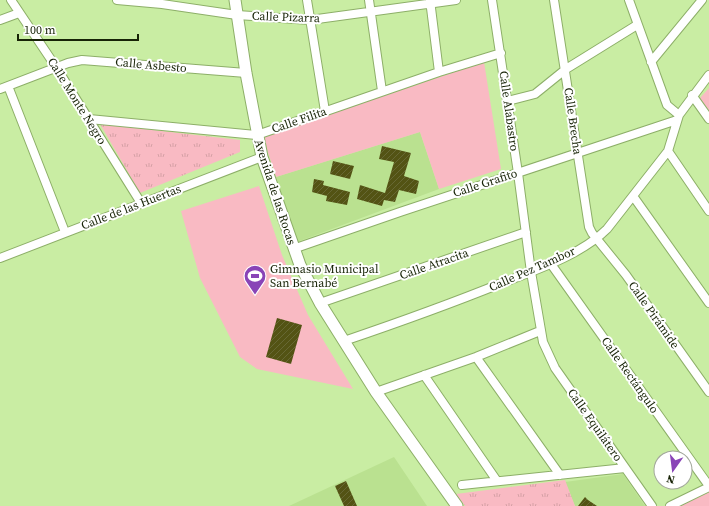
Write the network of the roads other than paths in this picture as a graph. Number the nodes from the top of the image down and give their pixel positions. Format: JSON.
{"nodes":[{"id":1,"x":11,"y":0,"type":"edge"},
{"id":2,"x":117,"y":0,"type":"edge"},
{"id":3,"x":235,"y":0,"type":"edge"},
{"id":4,"x":307,"y":0,"type":"edge"},
{"id":5,"x":369,"y":0,"type":"edge"},
{"id":6,"x":456,"y":0,"type":"edge"},
{"id":7,"x":492,"y":0,"type":"edge"},
{"id":8,"x":554,"y":0,"type":"edge"},
{"id":9,"x":629,"y":0,"type":"edge"},
{"id":10,"x":702,"y":0,"type":"edge"},
{"id":11,"x":162,"y":2,"type":"edge"},
{"id":12,"x":430,"y":2,"type":"edge"},
{"id":13,"x":371,"y":12,"type":"junction"},
{"id":14,"x":19,"y":13,"type":"junction"},
{"id":15,"x":237,"y":16,"type":"junction"},
{"id":16,"x":0,"y":20,"type":"edge"},
{"id":17,"x":310,"y":20,"type":"junction"},
{"id":18,"x":637,"y":24,"type":"junction"},
{"id":19,"x":501,"y":53,"type":"junction"},
{"id":20,"x":651,"y":62,"type":"junction"},
{"id":21,"x":56,"y":67,"type":"junction"},
{"id":22,"x":566,"y":69,"type":"junction"},
{"id":23,"x":440,"y":72,"type":"junction"},
{"id":24,"x":246,"y":74,"type":"junction"},
{"id":25,"x":709,"y":75,"type":"edge"},
{"id":26,"x":4,"y":87,"type":"edge"},
{"id":27,"x":382,"y":91,"type":"junction"},
{"id":28,"x":692,"y":95,"type":"junction"},
{"id":29,"x":508,"y":101,"type":"junction"},
{"id":30,"x":325,"y":110,"type":"junction"},
{"id":31,"x":678,"y":117,"type":"junction"},
{"id":32,"x":89,"y":119,"type":"junction"},
{"id":33,"x":709,"y":119,"type":"edge"},
{"id":34,"x":257,"y":135,"type":"junction"},
{"id":35,"x":668,"y":151,"type":"junction"},
{"id":36,"x":577,"y":153,"type":"junction"},
{"id":37,"x":262,"y":157,"type":"junction"},
{"id":38,"x":518,"y":172,"type":"junction"},
{"id":39,"x":633,"y":196,"type":"junction"},
{"id":40,"x":141,"y":203,"type":"junction"},
{"id":41,"x":709,"y":211,"type":"edge"},
{"id":42,"x":65,"y":232,"type":"junction"},
{"id":43,"x":526,"y":232,"type":"junction"},
{"id":44,"x":597,"y":239,"type":"junction"},
{"id":45,"x":294,"y":249,"type":"junction"},
{"id":46,"x":0,"y":258,"type":"edge"},
{"id":47,"x":551,"y":264,"type":"junction"},
{"id":48,"x":531,"y":272,"type":"junction"},
{"id":49,"x":320,"y":303,"type":"junction"},
{"id":50,"x":709,"y":303,"type":"edge"},
{"id":51,"x":540,"y":331,"type":"junction"},
{"id":52,"x":344,"y":341,"type":"junction"},
{"id":53,"x":543,"y":342,"type":"joint"},
{"id":54,"x":476,"y":357,"type":"junction"},
{"id":55,"x":424,"y":375,"type":"junction"},
{"id":56,"x":376,"y":392,"type":"junction"},
{"id":57,"x":709,"y":392,"type":"edge"},
{"id":58,"x":625,"y":468,"type":"junction"},
{"id":59,"x":560,"y":475,"type":"junction"},
{"id":60,"x":497,"y":481,"type":"junction"},
{"id":61,"x":462,"y":485,"type":"dead end"},
{"id":62,"x":709,"y":487,"type":"edge"},
{"id":63,"x":457,"y":506,"type":"edge"},
{"id":64,"x":652,"y":506,"type":"edge"},
{"id":65,"x":670,"y":506,"type":"edge"}],
"edges":[{"from":1,"to":14,"type":"street","name":"Calle Monte Negro"},
{"from":2,"to":11,"type":"street","name":"Calle Pizarra"},
{"from":3,"to":15,"type":"street","name":"Avenida de las Rocas"},
{"from":4,"to":17,"type":"street"},
{"from":5,"to":13,"type":"street"},
{"from":6,"to":12,"type":"street","name":"Calle Pizarra"},
{"from":7,"to":19,"type":"street","name":"Calle Alabastro"},
{"from":8,"to":22,"type":"street","name":"Calle Brecha"},
{"from":9,"to":18,"type":"street"},
{"from":10,"to":20,"type":"street"},
{"from":11,"to":15,"type":"street","name":"Calle Pizarra"},
{"from":12,"to":13,"type":"street","name":"Calle Pizarra"},
{"from":12,"to":23,"type":"street"},
{"from":13,"to":17,"type":"street","name":"Calle Pizarra"},
{"from":13,"to":27,"type":"street"},
{"from":14,"to":16,"type":"street"},
{"from":14,"to":21,"type":"street","name":"Calle Monte Negro"},
{"from":15,"to":17,"type":"street","name":"Calle Pizarra"},
{"from":15,"to":24,"type":"street","name":"Avenida de las Rocas"},
{"from":17,"to":30,"type":"street"},
{"from":18,"to":20,"type":"street"},
{"from":18,"to":22,"type":"street"},
{"from":19,"to":23,"type":"street","name":"Calle Filita"},
{"from":19,"to":29,"type":"street","name":"Calle Alabastro"},
{"from":20,"to":31,"type":"street"},
{"from":21,"to":24,"type":"street","name":"Calle Asbesto"},
{"from":21,"to":26,"type":"street","name":"Calle Asbesto"},
{"from":21,"to":32,"type":"street","name":"Calle Monte Negro"},
{"from":22,"to":29,"type":"street"},
{"from":22,"to":36,"type":"street","name":"Calle Brecha"},
{"from":23,"to":27,"type":"street","name":"Calle Filita"},
{"from":24,"to":34,"type":"street","name":"Avenida de las Rocas"},
{"from":25,"to":28,"type":"street","name":"Calle Pez Tambor"},
{"from":26,"to":42,"type":"street"},
{"from":27,"to":30,"type":"street","name":"Calle Filita"},
{"from":28,"to":31,"type":"street","name":"Calle Pez Tambor"},
{"from":28,"to":33,"type":"street"},
{"from":29,"to":38,"type":"street","name":"Calle Alabastro"},
{"from":30,"to":34,"type":"street","name":"Calle Filita"},
{"from":31,"to":35,"type":"street","name":"Calle Pez Tambor"},
{"from":31,"to":36,"type":"street","name":"Calle Grafito"},
{"from":32,"to":34,"type":"street","name":"Calle Filita"},
{"from":32,"to":40,"type":"street","name":"Calle Monte Negro"},
{"from":34,"to":37,"type":"street","name":"Avenida de las Rocas"},
{"from":35,"to":39,"type":"street","name":"Calle Pez Tambor"},
{"from":35,"to":41,"type":"street"},
{"from":36,"to":38,"type":"street","name":"Calle Grafito"},
{"from":36,"to":44,"type":"street","name":"Calle Brecha"},
{"from":37,"to":40,"type":"street","name":"Calle de las Huertas"},
{"from":37,"to":45,"type":"street","name":"Avenida de las Rocas"},
{"from":38,"to":43,"type":"street","name":"Calle Alabastro"},
{"from":38,"to":45,"type":"street","name":"Calle Grafito"},
{"from":39,"to":44,"type":"street","name":"Calle Pez Tambor"},
{"from":39,"to":50,"type":"street"},
{"from":40,"to":42,"type":"street","name":"Calle de las Huertas"},
{"from":42,"to":46,"type":"street","name":"Calle de las Huertas"},
{"from":43,"to":48,"type":"street","name":"Calle Alabastro"},
{"from":43,"to":49,"type":"street","name":"Calle Atracita"},
{"from":44,"to":47,"type":"street","name":"Calle Pez Tambor"},
{"from":44,"to":57,"type":"street","name":"Calle Pirámide"},
{"from":45,"to":49,"type":"street","name":"Avenida de las Rocas"},
{"from":47,"to":48,"type":"street","name":"Calle Pez Tambor"},
{"from":47,"to":62,"type":"street","name":"Calle Rectángulo"},
{"from":48,"to":51,"type":"street","name":"Calle Alabastro"},
{"from":48,"to":52,"type":"street","name":"Calle Pez Tambor"},
{"from":49,"to":52,"type":"street","name":"Avenida de las Rocas"},
{"from":51,"to":53,"type":"street","name":"Calle Alabastro"},
{"from":51,"to":54,"type":"street"},
{"from":52,"to":56,"type":"street","name":"Avenida de las Rocas"},
{"from":53,"to":58,"type":"street","name":"Calle Equilátero"},
{"from":54,"to":55,"type":"street"},
{"from":54,"to":59,"type":"street"},
{"from":55,"to":56,"type":"street"},
{"from":55,"to":60,"type":"street"},
{"from":56,"to":63,"type":"street","name":"Avenida de las Rocas"},
{"from":58,"to":59,"type":"street"},
{"from":58,"to":64,"type":"street","name":"Calle Equilátero"},
{"from":59,"to":60,"type":"street"},
{"from":60,"to":61,"type":"street"},
{"from":62,"to":65,"type":"street"}]}
